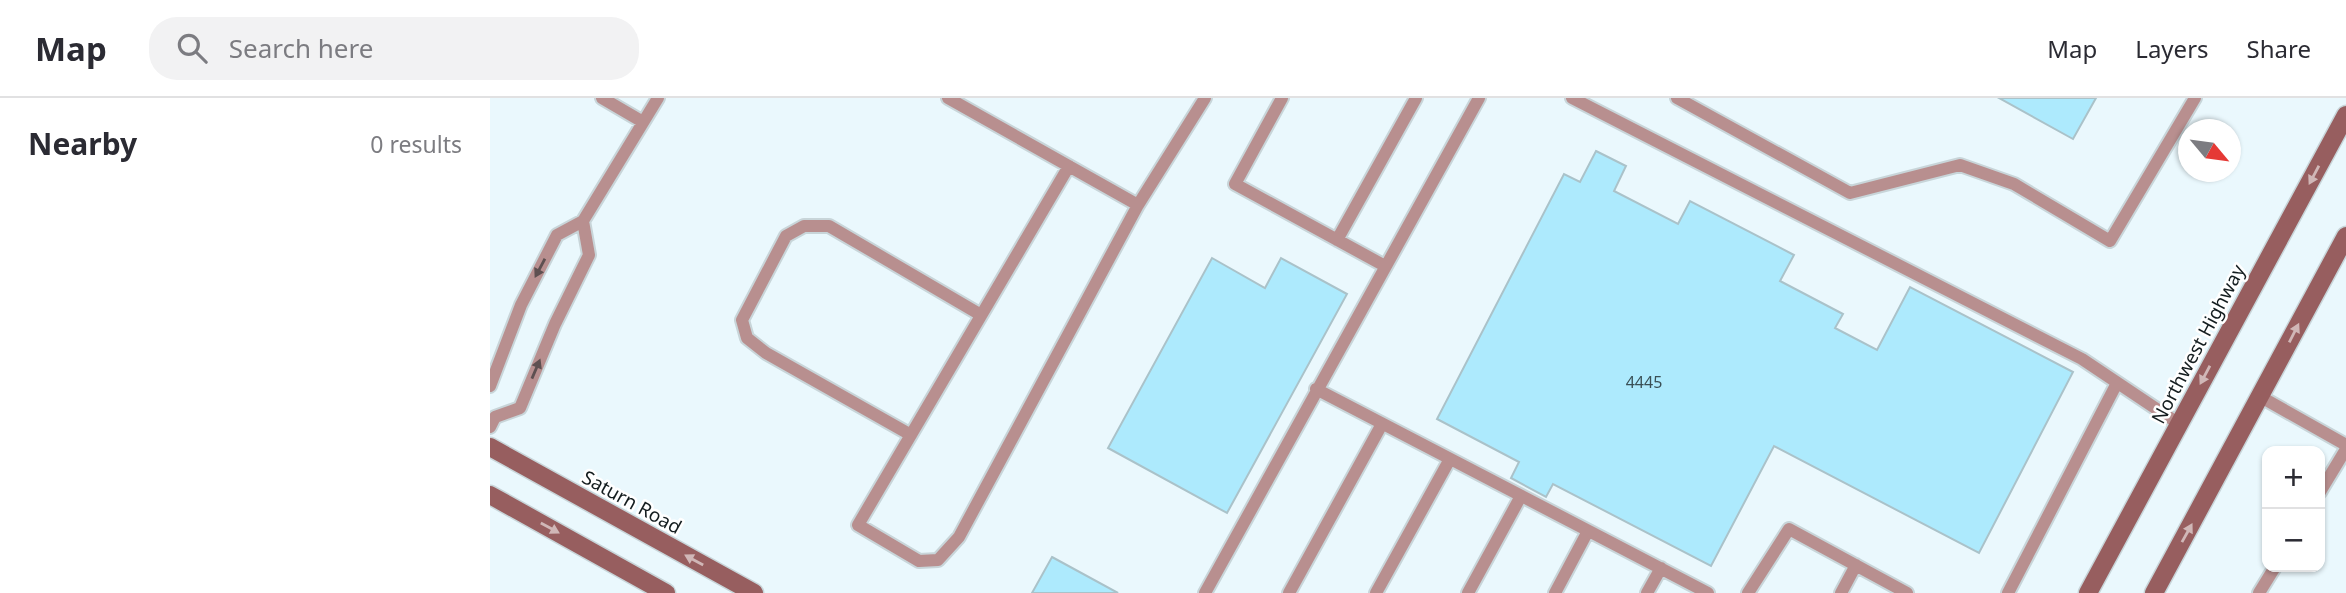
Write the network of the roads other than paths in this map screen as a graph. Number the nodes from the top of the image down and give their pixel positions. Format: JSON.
{"nodes":[{"id":1,"x":602,"y":98,"type":"edge"},
{"id":2,"x":658,"y":98,"type":"edge"},
{"id":3,"x":948,"y":98,"type":"edge"},
{"id":4,"x":1205,"y":98,"type":"edge"},
{"id":5,"x":1282,"y":98,"type":"edge"},
{"id":6,"x":1416,"y":98,"type":"edge"},
{"id":7,"x":1479,"y":98,"type":"edge"},
{"id":8,"x":1572,"y":98,"type":"edge"},
{"id":9,"x":1677,"y":98,"type":"edge"},
{"id":10,"x":2195,"y":98,"type":"edge"},
{"id":11,"x":2346,"y":115,"type":"edge"},
{"id":12,"x":643,"y":122,"type":"junction"},
{"id":13,"x":1069,"y":166,"type":"junction"},
{"id":14,"x":1138,"y":205,"type":"junction"},
{"id":15,"x":583,"y":221,"type":"junction"},
{"id":16,"x":2346,"y":236,"type":"edge"},
{"id":17,"x":1337,"y":240,"type":"junction"},
{"id":18,"x":1385,"y":266,"type":"junction"},
{"id":19,"x":981,"y":315,"type":"junction"},
{"id":20,"x":2118,"y":383,"type":"junction"},
{"id":21,"x":490,"y":386,"type":"edge"},
{"id":22,"x":1316,"y":389,"type":"junction"},
{"id":23,"x":2261,"y":397,"type":"junction"},
{"id":24,"x":492,"y":416,"type":"edge"},
{"id":25,"x":1382,"y":424,"type":"junction"},
{"id":26,"x":2179,"y":424,"type":"junction"},
{"id":27,"x":911,"y":435,"type":"junction"},
{"id":28,"x":490,"y":447,"type":"edge"},
{"id":29,"x":2346,"y":447,"type":"edge"},
{"id":30,"x":1450,"y":459,"type":"junction"},
{"id":31,"x":2325,"y":483,"type":"edge"},
{"id":32,"x":490,"y":495,"type":"edge"},
{"id":33,"x":1521,"y":496,"type":"junction"},
{"id":34,"x":1588,"y":531,"type":"junction"},
{"id":35,"x":1856,"y":565,"type":"junction"},
{"id":36,"x":1661,"y":568,"type":"junction"},
{"id":37,"x":2272,"y":572,"type":"edge"},
{"id":38,"x":666,"y":593,"type":"edge"},
{"id":39,"x":754,"y":593,"type":"edge"},
{"id":40,"x":1205,"y":593,"type":"edge"},
{"id":41,"x":1289,"y":593,"type":"edge"},
{"id":42,"x":1376,"y":593,"type":"edge"},
{"id":43,"x":1468,"y":593,"type":"edge"},
{"id":44,"x":1555,"y":593,"type":"edge"},
{"id":45,"x":1647,"y":593,"type":"edge"},
{"id":46,"x":1708,"y":593,"type":"edge"},
{"id":47,"x":1748,"y":593,"type":"edge"},
{"id":48,"x":1841,"y":593,"type":"edge"},
{"id":49,"x":1907,"y":593,"type":"edge"},
{"id":50,"x":2008,"y":593,"type":"edge"},
{"id":51,"x":2088,"y":593,"type":"edge"},
{"id":52,"x":2154,"y":593,"type":"edge"},
{"id":53,"x":2259,"y":593,"type":"edge"}],
"edges":[{"from":1,"to":12,"type":"lane"},
{"from":2,"to":12,"type":"lane"},
{"from":3,"to":13,"type":"lane"},
{"from":4,"to":14,"type":"lane"},
{"from":5,"to":17,"type":"lane"},
{"from":6,"to":17,"type":"lane"},
{"from":7,"to":18,"type":"lane"},
{"from":8,"to":20,"type":"lane"},
{"from":9,"to":10,"type":"lane"},
{"from":11,"to":26,"type":"main road","name":"Northwest Highway","one_way":true},
{"from":12,"to":15,"type":"lane"},
{"from":13,"to":14,"type":"lane"},
{"from":13,"to":19,"type":"lane"},
{"from":14,"to":27,"type":"lane"},
{"from":15,"to":21,"type":"lane","one_way":true},
{"from":24,"to":15,"type":"lane","one_way":true},
{"from":23,"to":16,"type":"main road","one_way":true},
{"from":17,"to":18,"type":"lane"},
{"from":18,"to":22,"type":"lane"},
{"from":19,"to":27,"type":"lane"},
{"from":19,"to":27,"type":"lane"},
{"from":20,"to":26,"type":"lane"},
{"from":20,"to":50,"type":"lane"},
{"from":22,"to":25,"type":"lane"},
{"from":22,"to":40,"type":"lane"},
{"from":23,"to":29,"type":"lane"},
{"from":52,"to":23,"type":"main road","one_way":true},
{"from":25,"to":30,"type":"lane"},
{"from":25,"to":41,"type":"lane"},
{"from":26,"to":51,"type":"main road","name":"Northwest Highway"},
{"from":39,"to":28,"type":"main road","name":"Saturn Road","one_way":true},
{"from":29,"to":31,"type":"lane"},
{"from":30,"to":33,"type":"lane"},
{"from":30,"to":42,"type":"lane"},
{"from":32,"to":38,"type":"main road","one_way":true},
{"from":33,"to":34,"type":"lane"},
{"from":33,"to":43,"type":"lane"},
{"from":34,"to":36,"type":"lane"},
{"from":34,"to":44,"type":"lane"},
{"from":35,"to":47,"type":"lane"},
{"from":35,"to":48,"type":"lane"},
{"from":35,"to":49,"type":"lane"},
{"from":36,"to":45,"type":"lane"},
{"from":36,"to":46,"type":"lane"},
{"from":37,"to":53,"type":"lane"}]}
